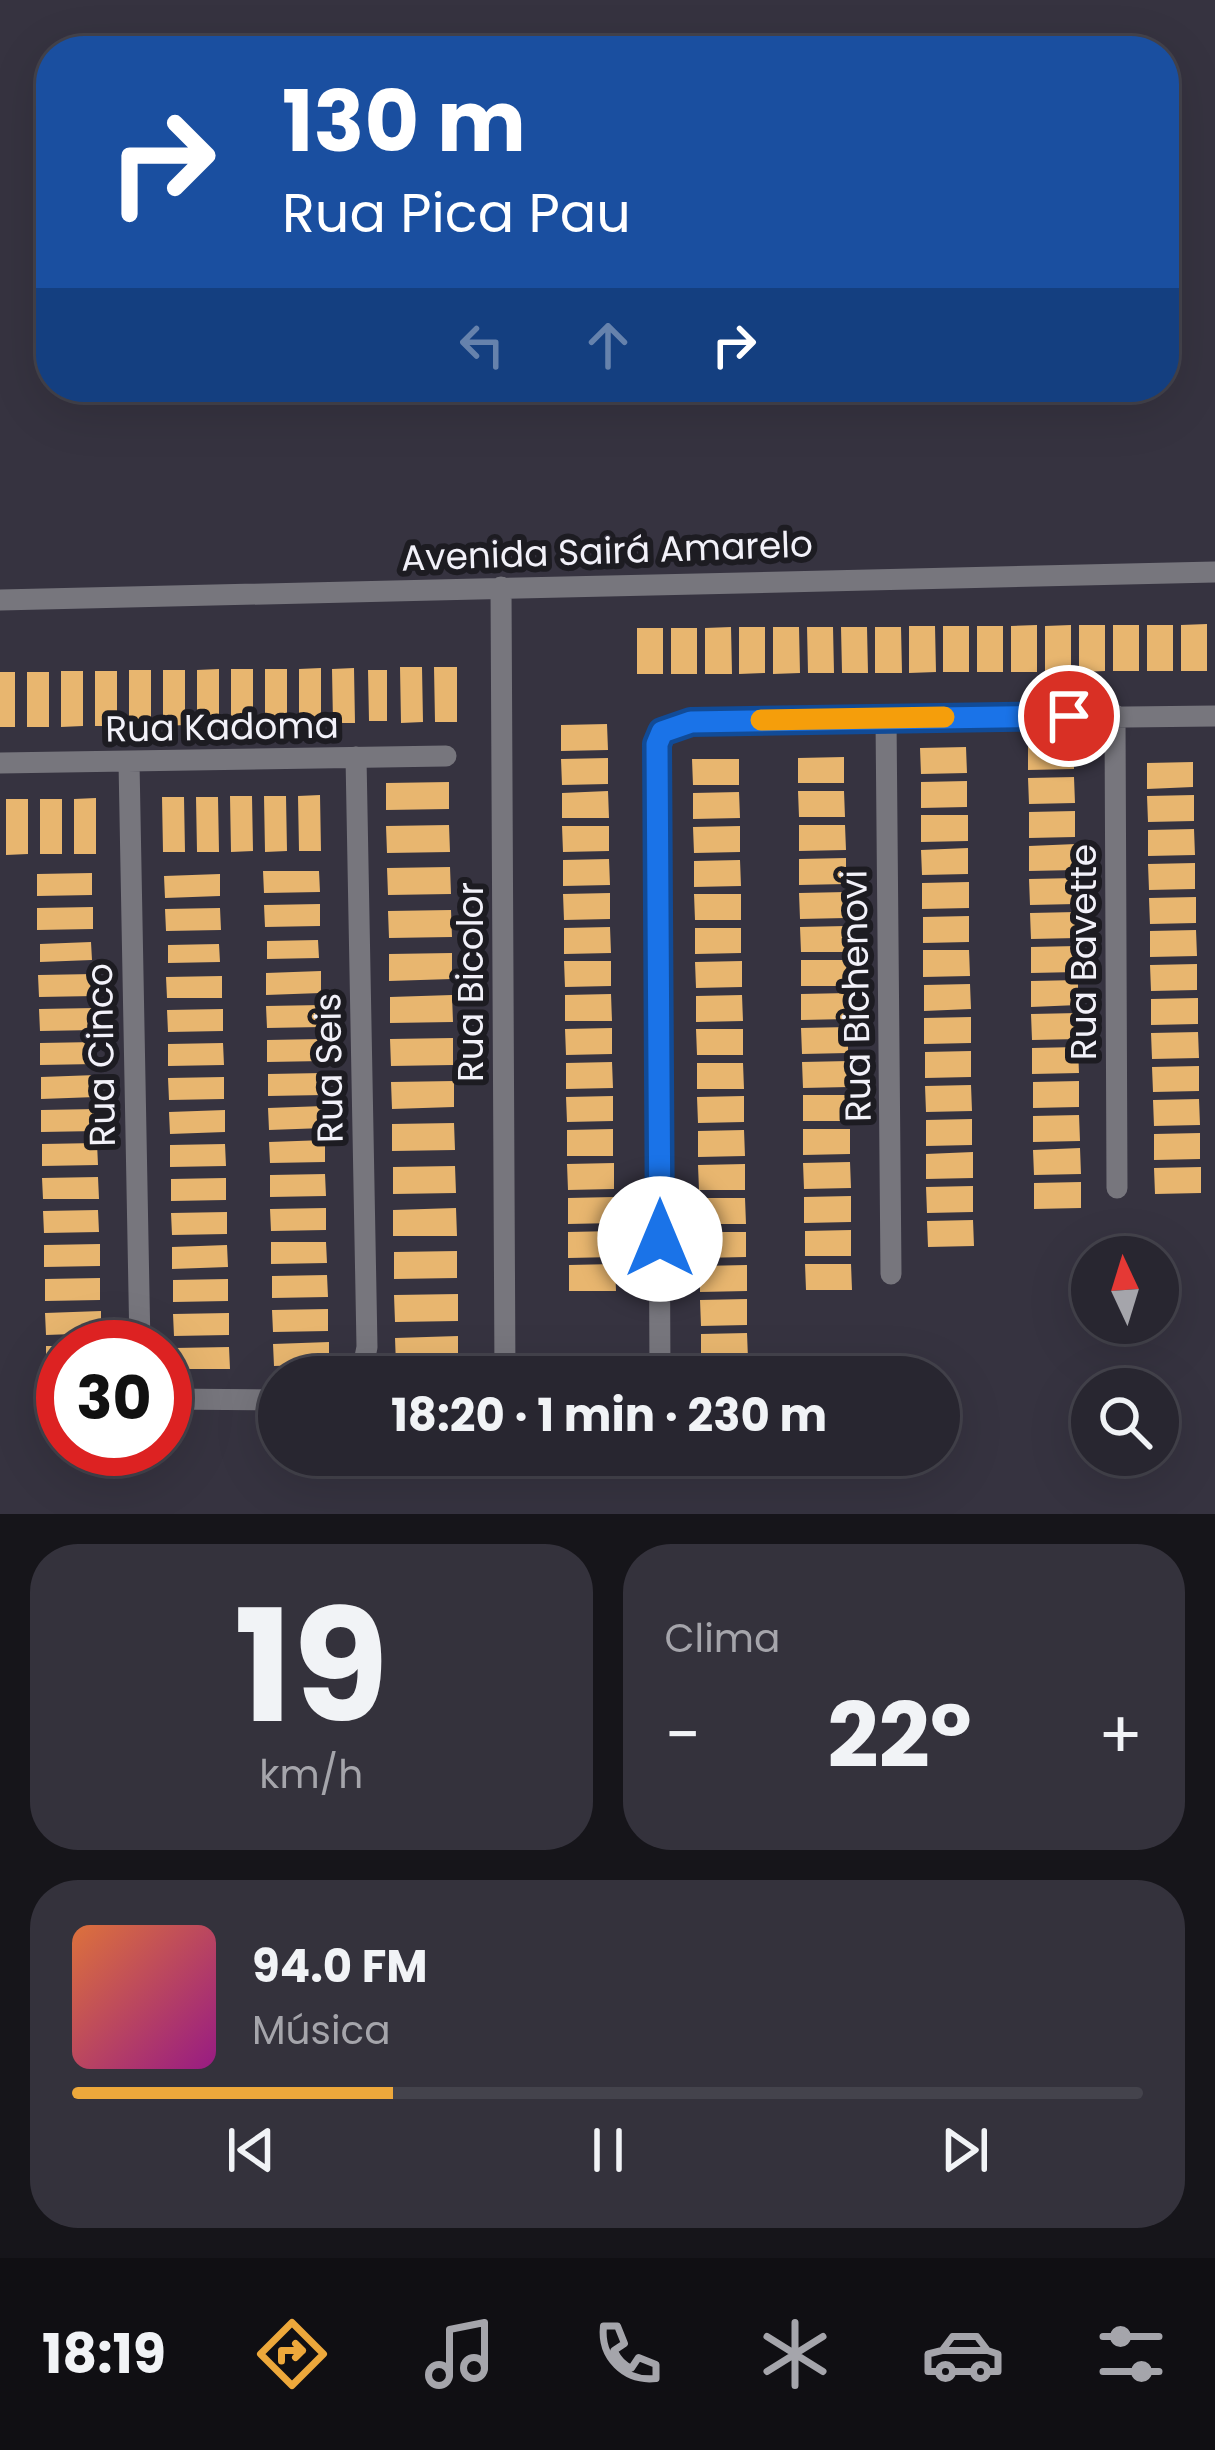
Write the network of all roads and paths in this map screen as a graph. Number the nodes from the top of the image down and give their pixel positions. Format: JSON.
{"nodes":[{"id":1,"x":1215,"y":572,"type":"edge"},
{"id":2,"x":501,"y":587,"type":"junction"},
{"id":3,"x":0,"y":600,"type":"edge"},
{"id":4,"x":1115,"y":715,"type":"junction"},
{"id":5,"x":1215,"y":716,"type":"edge"},
{"id":6,"x":886,"y":717,"type":"junction"},
{"id":7,"x":446,"y":756,"type":"dead end"},
{"id":8,"x":356,"y":757,"type":"junction"},
{"id":9,"x":128,"y":762,"type":"junction"},
{"id":10,"x":0,"y":763,"type":"edge"},
{"id":11,"x":1117,"y":1188,"type":"dead end"},
{"id":12,"x":892,"y":1274,"type":"dead end"},
{"id":13,"x":139,"y":1320,"type":"edge"},
{"id":14,"x":365,"y":1356,"type":"edge"},
{"id":15,"x":505,"y":1356,"type":"edge"},
{"id":16,"x":661,"y":1356,"type":"edge"},
{"id":17,"x":192,"y":1399,"type":"edge"},
{"id":18,"x":258,"y":1400,"type":"edge"}],
"edges":[{"from":1,"to":2,"type":"street","name":"Avenida Sairá Amarelo"},
{"from":2,"to":3,"type":"street","name":"Avenida Sairá Amarelo"},
{"from":2,"to":15,"type":"street","name":"Rua Bicolor"},
{"from":4,"to":5,"type":"street"},
{"from":4,"to":6,"type":"street"},
{"from":4,"to":11,"type":"street","name":"Rua Bavette"},
{"from":6,"to":12,"type":"street","name":"Rua Bichenovi"},
{"from":6,"to":16,"type":"street"},
{"from":7,"to":8,"type":"street","name":"Rua Kadoma"},
{"from":8,"to":9,"type":"street","name":"Rua Kadoma"},
{"from":8,"to":14,"type":"street","name":"Rua Seis"},
{"from":9,"to":10,"type":"street","name":"Rua Kadoma"},
{"from":9,"to":13,"type":"street","name":"Rua Cinco"},
{"from":17,"to":18,"type":"street"}]}
